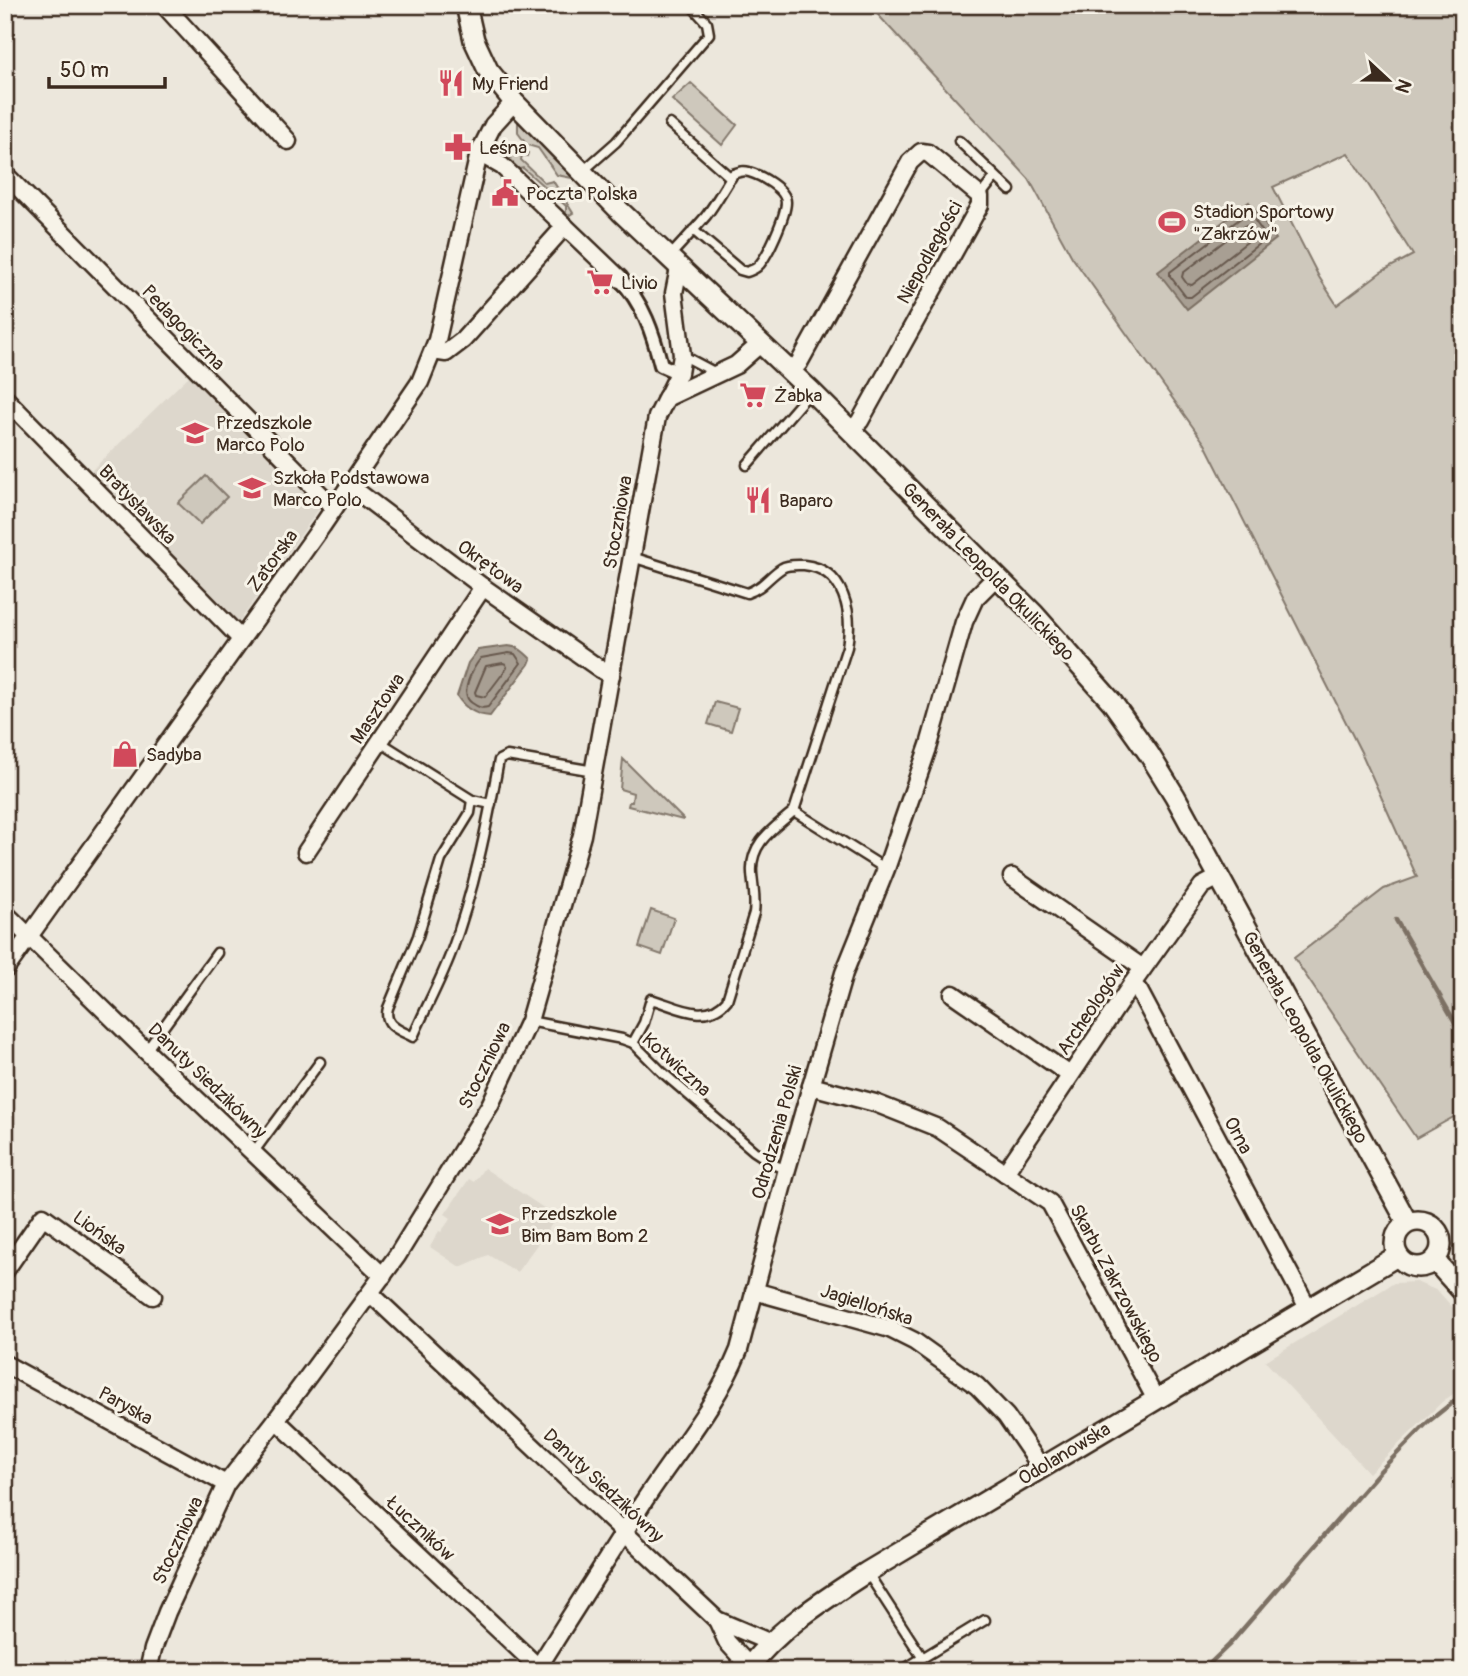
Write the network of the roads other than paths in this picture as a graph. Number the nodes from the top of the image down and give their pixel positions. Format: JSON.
{"nodes":[{"id":1,"x":164,"y":5,"type":"edge"},
{"id":2,"x":466,"y":5,"type":"edge"},
{"id":3,"x":691,"y":5,"type":"edge"},
{"id":4,"x":514,"y":102,"type":"junction"},
{"id":5,"x":670,"y":124,"type":"dead end"},
{"id":6,"x":959,"y":141,"type":"dead end"},
{"id":7,"x":288,"y":142,"type":"dead end"},
{"id":8,"x":479,"y":153,"type":"junction"},
{"id":9,"x":582,"y":172,"type":"junction"},
{"id":10,"x":5,"y":174,"type":"edge"},
{"id":11,"x":995,"y":177,"type":"junction"},
{"id":12,"x":731,"y":178,"type":"junction"},
{"id":13,"x":1010,"y":190,"type":"dead end"},
{"id":14,"x":980,"y":196,"type":"junction"},
{"id":15,"x":565,"y":226,"type":"junction"},
{"id":16,"x":693,"y":230,"type":"junction"},
{"id":17,"x":674,"y":263,"type":"junction"},
{"id":18,"x":620,"y":279,"type":"joint"},
{"id":19,"x":761,"y":343,"type":"junction"},
{"id":20,"x":433,"y":351,"type":"junction"},
{"id":21,"x":682,"y":355,"type":"junction"},
{"id":22,"x":791,"y":372,"type":"junction"},
{"id":23,"x":679,"y":373,"type":"junction"},
{"id":24,"x":716,"y":373,"type":"junction"},
{"id":25,"x":811,"y":391,"type":"junction"},
{"id":26,"x":5,"y":398,"type":"edge"},
{"id":27,"x":666,"y":398,"type":"junction"},
{"id":28,"x":851,"y":430,"type":"junction"},
{"id":29,"x":747,"y":465,"type":"dead end"},
{"id":30,"x":350,"y":486,"type":"junction"},
{"id":31,"x":334,"y":508,"type":"junction"},
{"id":32,"x":632,"y":558,"type":"junction"},
{"id":33,"x":997,"y":576,"type":"junction"},
{"id":34,"x":483,"y":587,"type":"junction"},
{"id":35,"x":241,"y":639,"type":"junction"},
{"id":36,"x":611,"y":675,"type":"junction"},
{"id":37,"x":380,"y":742,"type":"junction"},
{"id":38,"x":594,"y":771,"type":"junction"},
{"id":39,"x":472,"y":800,"type":"junction"},
{"id":40,"x":491,"y":804,"type":"junction"},
{"id":41,"x":794,"y":811,"type":"junction"},
{"id":42,"x":306,"y":852,"type":"dead end"},
{"id":43,"x":886,"y":869,"type":"junction"},
{"id":44,"x":1012,"y":877,"type":"dead end"},
{"id":45,"x":1219,"y":877,"type":"junction"},
{"id":46,"x":5,"y":913,"type":"edge"},
{"id":47,"x":29,"y":937,"type":"junction"},
{"id":48,"x":217,"y":953,"type":"dead end"},
{"id":49,"x":1143,"y":968,"type":"junction"},
{"id":50,"x":5,"y":970,"type":"edge"},
{"id":51,"x":1132,"y":984,"type":"junction"},
{"id":52,"x":953,"y":994,"type":"dead end"},
{"id":53,"x":529,"y":1021,"type":"junction"},
{"id":54,"x":634,"y":1043,"type":"junction"},
{"id":55,"x":146,"y":1051,"type":"junction"},
{"id":56,"x":320,"y":1062,"type":"dead end"},
{"id":57,"x":1070,"y":1075,"type":"junction"},
{"id":58,"x":811,"y":1086,"type":"junction"},
{"id":59,"x":253,"y":1153,"type":"junction"},
{"id":60,"x":787,"y":1169,"type":"junction"},
{"id":61,"x":1004,"y":1173,"type":"junction"},
{"id":62,"x":1407,"y":1222,"type":"junction"},
{"id":63,"x":1397,"y":1256,"type":"junction"},
{"id":64,"x":1435,"y":1261,"type":"junction"},
{"id":65,"x":5,"y":1271,"type":"edge"},
{"id":66,"x":383,"y":1276,"type":"junction"},
{"id":67,"x":754,"y":1291,"type":"junction"},
{"id":68,"x":1463,"y":1292,"type":"edge"},
{"id":69,"x":371,"y":1294,"type":"junction"},
{"id":70,"x":153,"y":1296,"type":"dead end"},
{"id":71,"x":1307,"y":1308,"type":"junction"},
{"id":72,"x":5,"y":1364,"type":"edge"},
{"id":73,"x":1155,"y":1398,"type":"junction"},
{"id":74,"x":276,"y":1420,"type":"junction"},
{"id":75,"x":1041,"y":1467,"type":"junction"},
{"id":76,"x":226,"y":1483,"type":"junction"},
{"id":77,"x":625,"y":1533,"type":"junction"},
{"id":78,"x":867,"y":1572,"type":"junction"},
{"id":79,"x":718,"y":1620,"type":"junction"},
{"id":80,"x":985,"y":1620,"type":"dead end"},
{"id":81,"x":771,"y":1643,"type":"junction"},
{"id":82,"x":922,"y":1657,"type":"junction"},
{"id":83,"x":537,"y":1669,"type":"edge"},
{"id":84,"x":747,"y":1669,"type":"edge"},
{"id":85,"x":148,"y":1671,"type":"edge"},
{"id":86,"x":901,"y":1671,"type":"edge"}],
"edges":[{"from":1,"to":7,"type":"street"},
{"from":2,"to":4,"type":"street","name":"Generała Leopolda Okulickiego"},
{"from":3,"to":9,"type":"lane"},
{"from":4,"to":8,"type":"street","name":"Zatorska"},
{"from":4,"to":9,"type":"street","name":"Generała Leopolda Okulickiego"},
{"from":5,"to":12,"type":"lane"},
{"from":6,"to":11,"type":"lane"},
{"from":8,"to":15,"type":"street"},
{"from":8,"to":20,"type":"street","name":"Zatorska"},
{"from":9,"to":17,"type":"street","name":"Generała Leopolda Okulickiego"},
{"from":10,"to":31,"type":"street","name":"Pedagogiczna"},
{"from":11,"to":13,"type":"lane"},
{"from":11,"to":14,"type":"lane"},
{"from":12,"to":16,"type":"lane"},
{"from":12,"to":16,"type":"lane"},
{"from":14,"to":22,"type":"street","name":"Niepodległości"},
{"from":14,"to":28,"type":"street","name":"Niepodległości"},
{"from":15,"to":18,"type":"street"},
{"from":15,"to":20,"type":"street"},
{"from":16,"to":17,"type":"lane"},
{"from":17,"to":19,"type":"street","name":"Generała Leopolda Okulickiego"},
{"from":17,"to":21,"type":"street","name":"Stoczniowa"},
{"from":18,"to":23,"type":"street"},
{"from":19,"to":22,"type":"street","name":"Generała Leopolda Okulickiego"},
{"from":19,"to":24,"type":"street"},
{"from":20,"to":30,"type":"street","name":"Zatorska"},
{"from":21,"to":23,"type":"street","name":"Stoczniowa"},
{"from":21,"to":24,"type":"lane"},
{"from":22,"to":25,"type":"street","name":"Generała Leopolda Okulickiego"},
{"from":23,"to":27,"type":"street","name":"Stoczniowa"},
{"from":24,"to":27,"type":"street"},
{"from":25,"to":28,"type":"street","name":"Generała Leopolda Okulickiego"},
{"from":25,"to":29,"type":"lane"},
{"from":26,"to":35,"type":"street","name":"Bratysławska"},
{"from":27,"to":32,"type":"street","name":"Stoczniowa"},
{"from":28,"to":33,"type":"street","name":"Generała Leopolda Okulickiego"},
{"from":30,"to":31,"type":"street","name":"Zatorska"},
{"from":30,"to":34,"type":"street","name":"Okrętowa"},
{"from":31,"to":35,"type":"street","name":"Zatorska"},
{"from":32,"to":36,"type":"street","name":"Stoczniowa"},
{"from":32,"to":41,"type":"lane"},
{"from":33,"to":43,"type":"street","name":"Odrodzenia Polski"},
{"from":33,"to":45,"type":"street","name":"Generała Leopolda Okulickiego"},
{"from":34,"to":36,"type":"street","name":"Okrętowa"},
{"from":34,"to":37,"type":"street","name":"Masztowa"},
{"from":35,"to":47,"type":"street","name":"Zatorska"},
{"from":36,"to":38,"type":"street","name":"Stoczniowa"},
{"from":37,"to":39,"type":"lane"},
{"from":37,"to":42,"type":"street","name":"Masztowa"},
{"from":38,"to":40,"type":"lane"},
{"from":38,"to":53,"type":"street","name":"Stoczniowa"},
{"from":39,"to":40,"type":"lane"},
{"from":39,"to":40,"type":"lane"},
{"from":41,"to":43,"type":"lane"},
{"from":41,"to":54,"type":"lane"},
{"from":43,"to":58,"type":"street","name":"Odrodzenia Polski"},
{"from":44,"to":49,"type":"street"},
{"from":45,"to":49,"type":"street","name":"Archeologów"},
{"from":45,"to":62,"type":"street","name":"Generała Leopolda Okulickiego"},
{"from":46,"to":47,"type":"street","name":"Danuty Siedzikówny"},
{"from":47,"to":50,"type":"street","name":"Zatorska"},
{"from":47,"to":55,"type":"street","name":"Danuty Siedzikówny"},
{"from":48,"to":55,"type":"lane"},
{"from":49,"to":51,"type":"street","name":"Archeologów"},
{"from":51,"to":57,"type":"street","name":"Archeologów"},
{"from":51,"to":71,"type":"street","name":"Orna"},
{"from":52,"to":57,"type":"street"},
{"from":53,"to":54,"type":"lane","name":"Kotwiczna"},
{"from":53,"to":66,"type":"street","name":"Stoczniowa"},
{"from":54,"to":60,"type":"lane","name":"Kotwiczna"},
{"from":55,"to":59,"type":"street","name":"Danuty Siedzikówny"},
{"from":56,"to":59,"type":"lane"},
{"from":57,"to":61,"type":"street","name":"Archeologów"},
{"from":58,"to":60,"type":"street","name":"Odrodzenia Polski"},
{"from":58,"to":61,"type":"street","name":"Skarbu Zakrzowskiego"},
{"from":59,"to":66,"type":"street","name":"Danuty Siedzikówny"},
{"from":60,"to":67,"type":"street","name":"Odrodzenia Polski"},
{"from":61,"to":73,"type":"street","name":"Skarbu Zakrzowskiego"},
{"from":62,"to":63,"type":"street"},
{"from":62,"to":64,"type":"street"},
{"from":63,"to":64,"type":"street"},
{"from":63,"to":71,"type":"street","name":"Odolanowska"},
{"from":64,"to":68,"type":"street"},
{"from":65,"to":70,"type":"street","name":"Liońska"},
{"from":66,"to":69,"type":"street","name":"Stoczniowa"},
{"from":67,"to":75,"type":"street","name":"Jagiellońska"},
{"from":67,"to":77,"type":"street","name":"Odrodzenia Polski"},
{"from":69,"to":74,"type":"street","name":"Stoczniowa"},
{"from":69,"to":77,"type":"street","name":"Danuty Siedzikówny"},
{"from":71,"to":73,"type":"street","name":"Odolanowska"},
{"from":72,"to":76,"type":"street","name":"Paryska"},
{"from":73,"to":75,"type":"street","name":"Odolanowska"},
{"from":74,"to":76,"type":"street","name":"Stoczniowa"},
{"from":74,"to":83,"type":"street","name":"Łuczników"},
{"from":75,"to":78,"type":"street","name":"Odolanowska"},
{"from":76,"to":85,"type":"street","name":"Stoczniowa"},
{"from":77,"to":79,"type":"street","name":"Danuty Siedzikówny"},
{"from":77,"to":83,"type":"street","name":"Odrodzenia Polski"},
{"from":78,"to":81,"type":"street","name":"Odolanowska"},
{"from":78,"to":82,"type":"lane"},
{"from":79,"to":81,"type":"street","name":"Danuty Siedzikówny"},
{"from":79,"to":84,"type":"street","name":"Danuty Siedzikówny"},
{"from":80,"to":82,"type":"lane"},
{"from":81,"to":84,"type":"street","name":"Odolanowska"},
{"from":82,"to":86,"type":"lane"}]}
